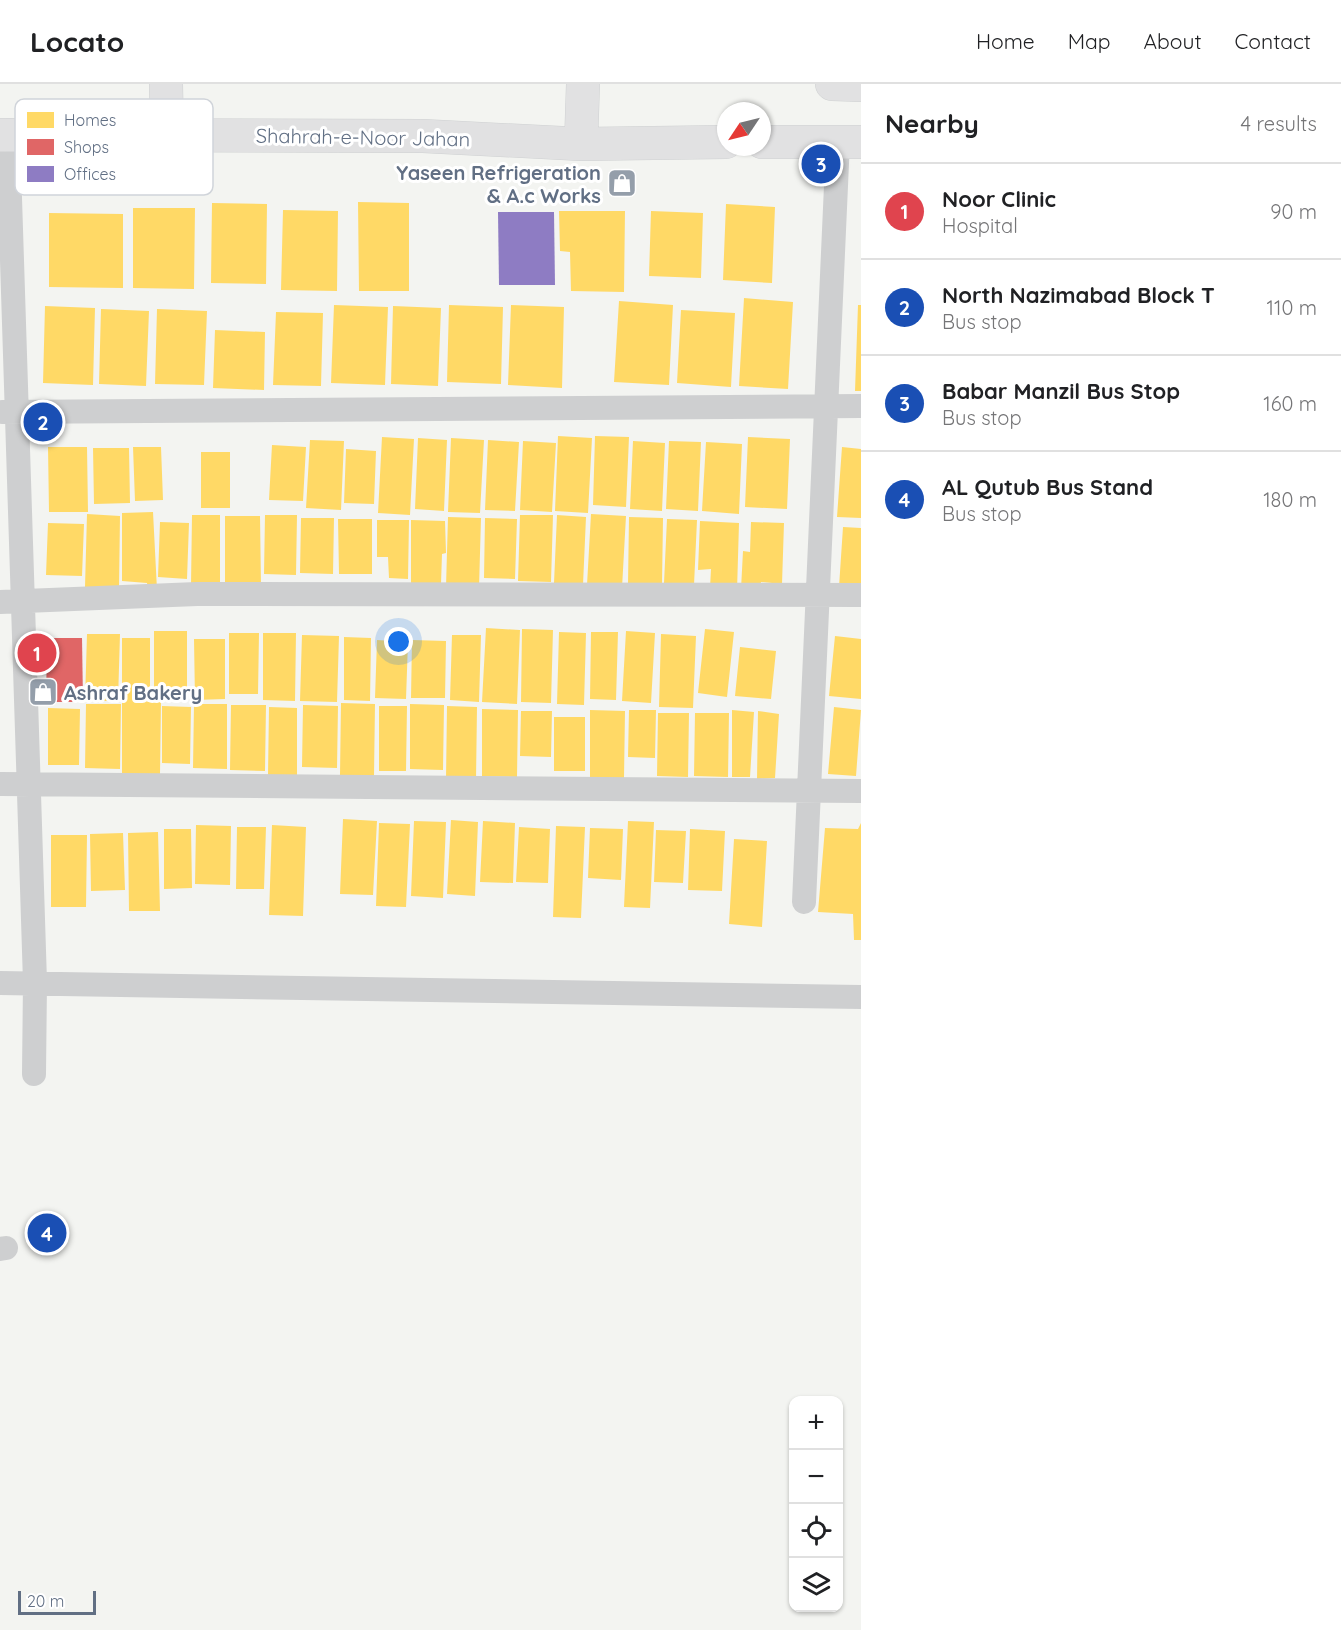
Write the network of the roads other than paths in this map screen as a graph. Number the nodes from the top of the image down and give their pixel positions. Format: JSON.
{"nodes":[{"id":1,"x":166,"y":84,"type":"edge"},
{"id":2,"x":583,"y":84,"type":"edge"},
{"id":3,"x":832,"y":84,"type":"edge"},
{"id":4,"x":840,"y":84,"type":"edge"},
{"id":5,"x":861,"y":85,"type":"edge"},
{"id":6,"x":166,"y":99,"type":"edge"},
{"id":7,"x":4,"y":135,"type":"edge"},
{"id":8,"x":213,"y":135,"type":"edge"},
{"id":9,"x":717,"y":142,"type":"edge"},
{"id":10,"x":771,"y":142,"type":"edge"},
{"id":11,"x":849,"y":142,"type":"edge"},
{"id":12,"x":581,"y":144,"type":"junction"},
{"id":13,"x":826,"y":405,"type":"junction"},
{"id":14,"x":861,"y":406,"type":"edge"},
{"id":15,"x":8,"y":412,"type":"edge"},
{"id":16,"x":817,"y":594,"type":"junction"},
{"id":17,"x":861,"y":595,"type":"edge"},
{"id":18,"x":11,"y":602,"type":"edge"},
{"id":19,"x":28,"y":783,"type":"junction"},
{"id":20,"x":0,"y":784,"type":"edge"},
{"id":21,"x":861,"y":790,"type":"edge"},
{"id":22,"x":808,"y":791,"type":"junction"},
{"id":23,"x":804,"y":902,"type":"dead end"},
{"id":24,"x":35,"y":982,"type":"junction"},
{"id":25,"x":0,"y":983,"type":"edge"},
{"id":26,"x":861,"y":998,"type":"edge"},
{"id":27,"x":34,"y":1074,"type":"dead end"}],
"edges":[{"from":1,"to":6,"type":"main road"},
{"from":2,"to":12,"type":"main road"},
{"from":3,"to":4,"type":"main road"},
{"from":4,"to":5,"type":"main road"},
{"from":7,"to":15,"type":"street"},
{"from":8,"to":12,"type":"main road","name":"Shahrah-e-Noor Jahan"},
{"from":9,"to":12,"type":"main road","name":"Shahrah-e-Noor Jahan"},
{"from":10,"to":11,"type":"main road"},
{"from":11,"to":13,"type":"street"},
{"from":13,"to":14,"type":"street"},
{"from":13,"to":15,"type":"street"},
{"from":13,"to":16,"type":"street"},
{"from":15,"to":18,"type":"street"},
{"from":16,"to":17,"type":"street"},
{"from":16,"to":18,"type":"street"},
{"from":16,"to":22,"type":"street"},
{"from":18,"to":19,"type":"street"},
{"from":19,"to":20,"type":"street"},
{"from":19,"to":22,"type":"street"},
{"from":19,"to":24,"type":"street"},
{"from":21,"to":22,"type":"street"},
{"from":22,"to":23,"type":"street"},
{"from":24,"to":25,"type":"street"},
{"from":24,"to":26,"type":"street"},
{"from":24,"to":27,"type":"street"}]}
